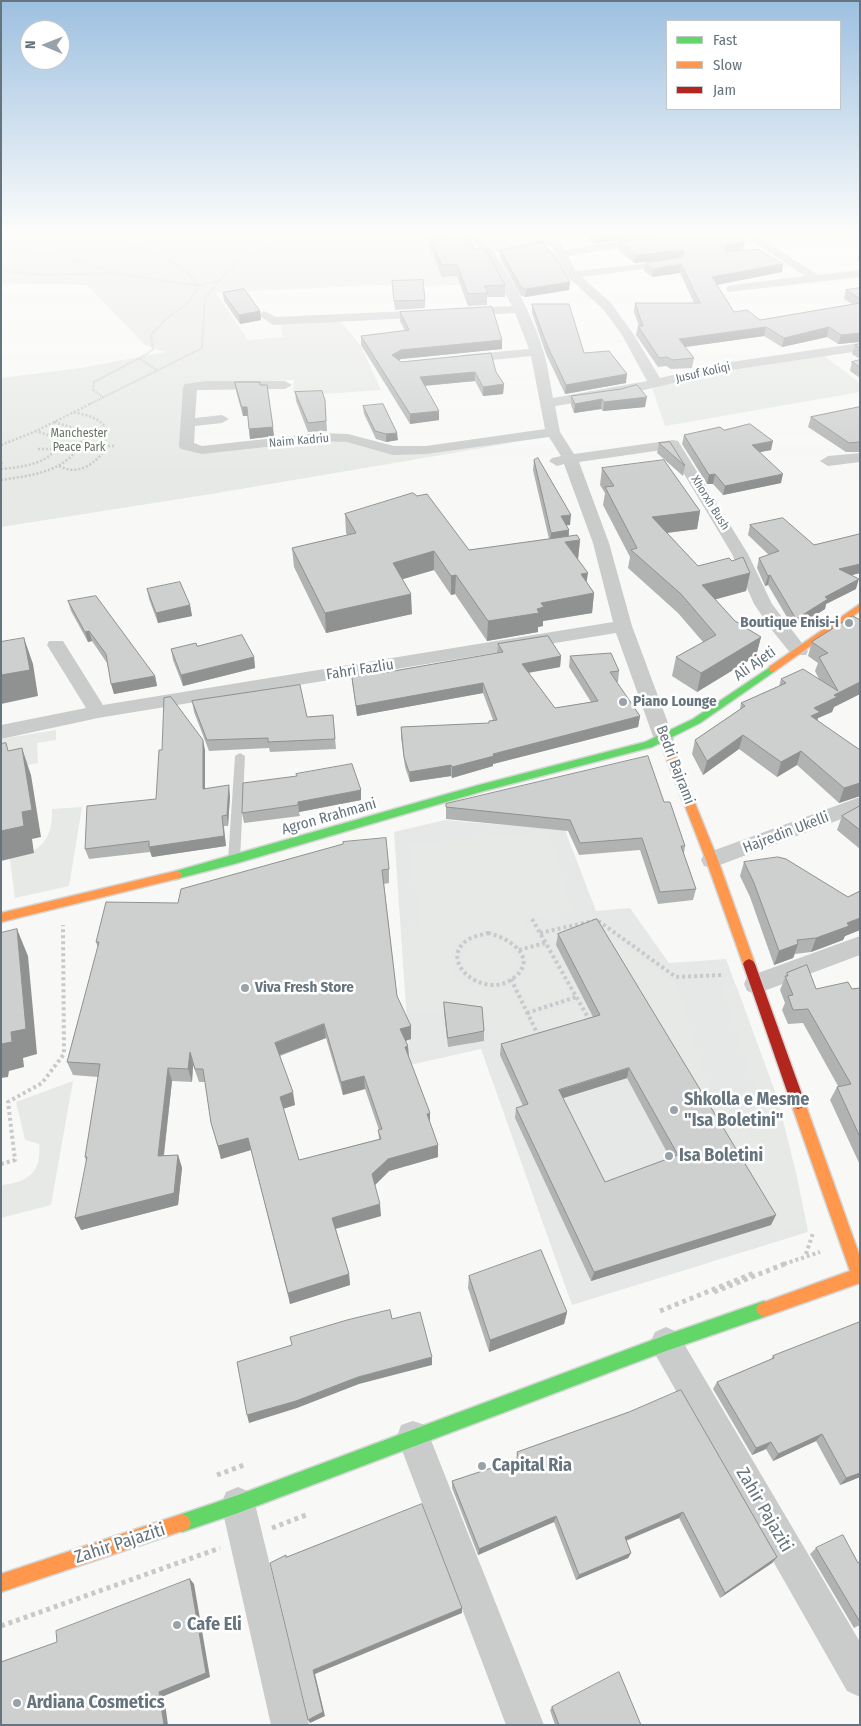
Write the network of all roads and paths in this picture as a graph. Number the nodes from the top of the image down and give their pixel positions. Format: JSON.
{"nodes":[{"id":1,"x":174,"y":314,"type":"edge"},
{"id":2,"x":204,"y":314,"type":"edge"},
{"id":3,"x":432,"y":314,"type":"edge"},
{"id":4,"x":522,"y":314,"type":"edge"},
{"id":5,"x":612,"y":314,"type":"edge"},
{"id":6,"x":264,"y":315,"type":"dead end"},
{"id":7,"x":860,"y":347,"type":"edge"},
{"id":8,"x":537,"y":352,"type":"junction"},
{"id":9,"x":140,"y":358,"type":"junction"},
{"id":10,"x":450,"y":360,"type":"edge"},
{"id":11,"x":158,"y":370,"type":"junction"},
{"id":12,"x":656,"y":384,"type":"junction"},
{"id":13,"x":284,"y":385,"type":"dead end"},
{"id":14,"x":104,"y":397,"type":"junction"},
{"id":15,"x":547,"y":403,"type":"junction"},
{"id":16,"x":73,"y":412,"type":"junction"},
{"id":17,"x":222,"y":419,"type":"dead end"},
{"id":18,"x":54,"y":422,"type":"junction"},
{"id":19,"x":187,"y":423,"type":"junction"},
{"id":20,"x":36,"y":431,"type":"junction"},
{"id":21,"x":553,"y":432,"type":"junction"},
{"id":22,"x":82,"y":442,"type":"junction"},
{"id":23,"x":58,"y":444,"type":"junction"},
{"id":24,"x":1,"y":445,"type":"edge"},
{"id":25,"x":101,"y":446,"type":"junction"},
{"id":26,"x":114,"y":446,"type":"dead end"},
{"id":27,"x":38,"y":449,"type":"dead end"},
{"id":28,"x":56,"y":449,"type":"junction"},
{"id":29,"x":78,"y":451,"type":"junction"},
{"id":30,"x":101,"y":452,"type":"junction"},
{"id":31,"x":860,"y":457,"type":"edge"},
{"id":32,"x":563,"y":460,"type":"junction"},
{"id":33,"x":828,"y":462,"type":"dead end"},
{"id":34,"x":58,"y":466,"type":"junction"},
{"id":35,"x":1,"y":469,"type":"edge"},
{"id":36,"x":1,"y":480,"type":"edge"},
{"id":37,"x":860,"y":607,"type":"edge"},
{"id":38,"x":623,"y":626,"type":"junction"},
{"id":39,"x":56,"y":645,"type":"dead end"},
{"id":40,"x":799,"y":651,"type":"junction"},
{"id":41,"x":98,"y":712,"type":"junction"},
{"id":42,"x":1,"y":732,"type":"edge"},
{"id":43,"x":664,"y":739,"type":"junction"},
{"id":44,"x":240,"y":756,"type":"dead end"},
{"id":45,"x":860,"y":804,"type":"edge"},
{"id":46,"x":234,"y":860,"type":"junction"},
{"id":47,"x":712,"y":860,"type":"junction"},
{"id":48,"x":63,"y":902,"type":"junction"},
{"id":49,"x":1,"y":918,"type":"edge"},
{"id":50,"x":532,"y":919,"type":"dead end"},
{"id":51,"x":540,"y":933,"type":"junction"},
{"id":52,"x":546,"y":943,"type":"junction"},
{"id":53,"x":860,"y":946,"type":"edge"},
{"id":54,"x":519,"y":950,"type":"junction"},
{"id":55,"x":754,"y":979,"type":"junction"},
{"id":56,"x":511,"y":980,"type":"junction"},
{"id":57,"x":576,"y":998,"type":"junction"},
{"id":58,"x":527,"y":1013,"type":"junction"},
{"id":59,"x":593,"y":1025,"type":"edge"},
{"id":60,"x":540,"y":1041,"type":"edge"},
{"id":61,"x":1,"y":1164,"type":"edge"},
{"id":62,"x":848,"y":1246,"type":"junction"},
{"id":63,"x":859,"y":1275,"type":"edge"},
{"id":64,"x":659,"y":1329,"type":"junction"},
{"id":65,"x":413,"y":1437,"type":"junction"},
{"id":66,"x":252,"y":1462,"type":"dead end"},
{"id":67,"x":215,"y":1475,"type":"dead end"},
{"id":68,"x":238,"y":1504,"type":"junction"},
{"id":69,"x":1,"y":1583,"type":"edge"},
{"id":70,"x":860,"y":1678,"type":"edge"},
{"id":71,"x":290,"y":1725,"type":"edge"},
{"id":72,"x":525,"y":1725,"type":"edge"}],
"edges":[{"from":1,"to":9,"type":"path"},
{"from":2,"to":11,"type":"path"},
{"from":3,"to":6,"type":"street"},
{"from":4,"to":8,"type":"street","name":"Bedri Bajrami"},
{"from":5,"to":12,"type":"street"},
{"from":7,"to":12,"type":"street","name":"Jusuf Koliqi"},
{"from":8,"to":10,"type":"street"},
{"from":8,"to":15,"type":"street","name":"Bedri Bajrami"},
{"from":9,"to":11,"type":"path"},
{"from":9,"to":14,"type":"path"},
{"from":11,"to":14,"type":"path"},
{"from":12,"to":15,"type":"street","name":"Jusuf Koliqi"},
{"from":13,"to":19,"type":"street","name":"Naim Kadriu"},
{"from":14,"to":16,"type":"path"},
{"from":15,"to":21,"type":"street","name":"Bedri Bajrami"},
{"from":16,"to":18,"type":"path"},
{"from":16,"to":25,"type":"path"},
{"from":17,"to":19,"type":"street"},
{"from":18,"to":20,"type":"path"},
{"from":18,"to":22,"type":"path"},
{"from":19,"to":21,"type":"street","name":"Naim Kadriu"},
{"from":20,"to":23,"type":"path"},
{"from":20,"to":24,"type":"path"},
{"from":21,"to":32,"type":"street","name":"Bedri Bajrami"},
{"from":22,"to":23,"type":"path"},
{"from":22,"to":29,"type":"path"},
{"from":23,"to":28,"type":"path"},
{"from":25,"to":26,"type":"path"},
{"from":25,"to":30,"type":"path"},
{"from":27,"to":28,"type":"path"},
{"from":28,"to":35,"type":"path"},
{"from":29,"to":30,"type":"path"},
{"from":29,"to":34,"type":"path"},
{"from":30,"to":34,"type":"path"},
{"from":31,"to":33,"type":"street"},
{"from":32,"to":38,"type":"street","name":"Bedri Bajrami"},
{"from":32,"to":40,"type":"street","name":"Xhorxh Bush"},
{"from":34,"to":36,"type":"path"},
{"from":37,"to":40,"type":"main road","name":"Ali Ajeti"},
{"from":38,"to":41,"type":"street","name":"Fahri Fazliu"},
{"from":38,"to":43,"type":"street","name":"Bedri Bajrami"},
{"from":39,"to":41,"type":"street"},
{"from":40,"to":43,"type":"main road","name":"Ali Ajeti"},
{"from":41,"to":42,"type":"street","name":"Fahri Fazliu"},
{"from":43,"to":46,"type":"main road","name":"Agron Rrahmani"},
{"from":43,"to":47,"type":"main road","name":"Bedri Bajrami"},
{"from":44,"to":46,"type":"lane"},
{"from":45,"to":47,"type":"street","name":"Hajredin Ukelli"},
{"from":46,"to":48,"type":"main road","name":"Agron Rrahmani"},
{"from":47,"to":55,"type":"main road","name":"Bedri Bajrami"},
{"from":48,"to":49,"type":"main road","name":"Agron Rrahmani"},
{"from":48,"to":61,"type":"path"},
{"from":50,"to":51,"type":"path"},
{"from":51,"to":52,"type":"path"},
{"from":51,"to":55,"type":"path"},
{"from":52,"to":54,"type":"path"},
{"from":52,"to":57,"type":"path"},
{"from":53,"to":55,"type":"street"},
{"from":54,"to":56,"type":"path"},
{"from":54,"to":56,"type":"path"},
{"from":55,"to":62,"type":"main road","name":"Bedri Bajrami"},
{"from":56,"to":58,"type":"path"},
{"from":57,"to":58,"type":"path"},
{"from":57,"to":59,"type":"path"},
{"from":58,"to":60,"type":"path"},
{"from":62,"to":63,"type":"main road","name":"Bedri Bajrami"},
{"from":62,"to":64,"type":"path"},
{"from":63,"to":64,"type":"main road","name":"Zahir Pajaziti"},
{"from":64,"to":65,"type":"main road","name":"Zahir Pajaziti"},
{"from":64,"to":70,"type":"street","name":"Zahir Pajaziti"},
{"from":65,"to":68,"type":"main road","name":"Zahir Pajaziti"},
{"from":65,"to":72,"type":"street"},
{"from":66,"to":67,"type":"path"},
{"from":68,"to":69,"type":"main road","name":"Zahir Pajaziti"},
{"from":68,"to":71,"type":"street"}]}
